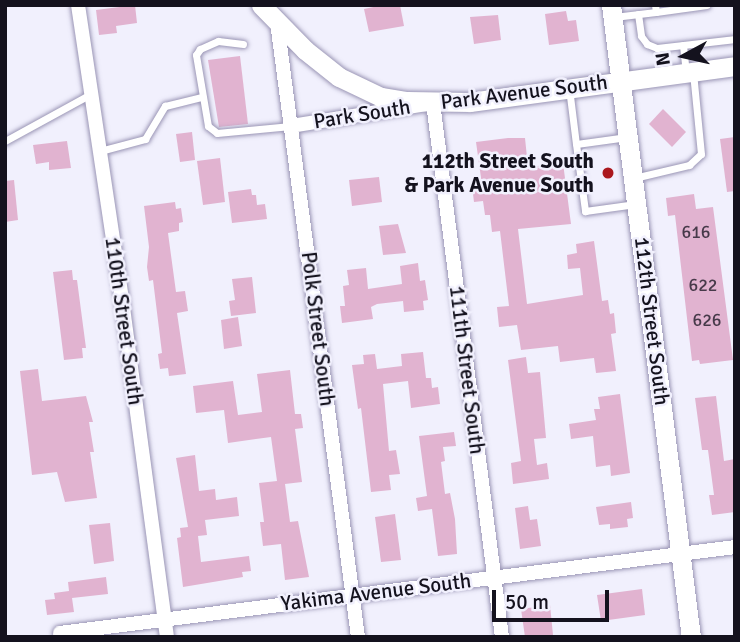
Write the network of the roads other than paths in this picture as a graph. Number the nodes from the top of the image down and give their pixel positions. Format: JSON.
{"nodes":[{"id":1,"x":78,"y":5,"type":"edge"},
{"id":2,"x":261,"y":5,"type":"edge"},
{"id":3,"x":707,"y":5,"type":"edge"},
{"id":4,"x":655,"y":8,"type":"edge"},
{"id":5,"x":612,"y":11,"type":"edge"},
{"id":6,"x":638,"y":14,"type":"junction"},
{"id":7,"x":277,"y":22,"type":"junction"},
{"id":8,"x":735,"y":39,"type":"edge"},
{"id":9,"x":243,"y":44,"type":"dead end"},
{"id":10,"x":683,"y":45,"type":"junction"},
{"id":11,"x":735,"y":66,"type":"edge"},
{"id":12,"x":689,"y":71,"type":"junction"},
{"id":13,"x":621,"y":80,"type":"junction"},
{"id":14,"x":569,"y":88,"type":"junction"},
{"id":15,"x":92,"y":93,"type":"junction"},
{"id":16,"x":202,"y":97,"type":"junction"},
{"id":17,"x":433,"y":103,"type":"junction"},
{"id":18,"x":291,"y":126,"type":"junction"},
{"id":19,"x":628,"y":137,"type":"junction"},
{"id":20,"x":5,"y":141,"type":"edge"},
{"id":21,"x":576,"y":144,"type":"junction"},
{"id":22,"x":100,"y":151,"type":"junction"},
{"id":23,"x":633,"y":178,"type":"junction"},
{"id":24,"x":637,"y":204,"type":"junction"},
{"id":25,"x":735,"y":547,"type":"edge"},
{"id":26,"x":681,"y":554,"type":"junction"},
{"id":27,"x":494,"y":578,"type":"junction"},
{"id":28,"x":352,"y":595,"type":"junction"},
{"id":29,"x":165,"y":620,"type":"junction"},
{"id":30,"x":60,"y":633,"type":"dead end"},
{"id":31,"x":167,"y":637,"type":"edge"},
{"id":32,"x":358,"y":637,"type":"edge"},
{"id":33,"x":502,"y":637,"type":"edge"},
{"id":34,"x":691,"y":637,"type":"edge"}],
"edges":[{"from":1,"to":15,"type":"street","name":"110th Street South"},
{"from":2,"to":7,"type":"main road","name":"Park Avenue South"},
{"from":3,"to":4,"type":"lane"},
{"from":4,"to":6,"type":"lane"},
{"from":5,"to":6,"type":"lane"},
{"from":5,"to":13,"type":"main road","name":"112th Street South"},
{"from":6,"to":10,"type":"lane"},
{"from":7,"to":17,"type":"main road","name":"Park Avenue South"},
{"from":7,"to":18,"type":"street","name":"Polk Street South"},
{"from":8,"to":10,"type":"lane"},
{"from":9,"to":16,"type":"lane"},
{"from":10,"to":12,"type":"lane"},
{"from":11,"to":12,"type":"main road","name":"Park Avenue South"},
{"from":12,"to":13,"type":"main road","name":"Park Avenue South"},
{"from":12,"to":23,"type":"lane"},
{"from":13,"to":14,"type":"main road","name":"Park Avenue South"},
{"from":13,"to":19,"type":"main road","name":"112th Street South"},
{"from":14,"to":17,"type":"main road","name":"Park Avenue South"},
{"from":14,"to":21,"type":"lane"},
{"from":15,"to":20,"type":"lane"},
{"from":15,"to":22,"type":"street","name":"110th Street South"},
{"from":16,"to":18,"type":"lane"},
{"from":16,"to":22,"type":"lane"},
{"from":17,"to":18,"type":"street","name":"Park South"},
{"from":17,"to":27,"type":"street","name":"111th Street South"},
{"from":18,"to":28,"type":"street","name":"Polk Street South"},
{"from":19,"to":21,"type":"lane"},
{"from":19,"to":23,"type":"main road","name":"112th Street South"},
{"from":21,"to":24,"type":"lane"},
{"from":22,"to":29,"type":"street","name":"110th Street South"},
{"from":23,"to":24,"type":"main road","name":"112th Street South"},
{"from":24,"to":26,"type":"main road","name":"112th Street South"},
{"from":25,"to":26,"type":"street","name":"Yakima Avenue South"},
{"from":26,"to":27,"type":"street","name":"Yakima Avenue South"},
{"from":26,"to":34,"type":"main road","name":"112th Street South"},
{"from":27,"to":28,"type":"street","name":"Yakima Avenue South"},
{"from":27,"to":33,"type":"street","name":"111th Street South"},
{"from":28,"to":29,"type":"street","name":"Yakima Avenue South"},
{"from":28,"to":32,"type":"street","name":"Polk Street South"},
{"from":29,"to":30,"type":"street","name":"Yakima Avenue South"},
{"from":29,"to":31,"type":"street","name":"110th Street South"}]}
